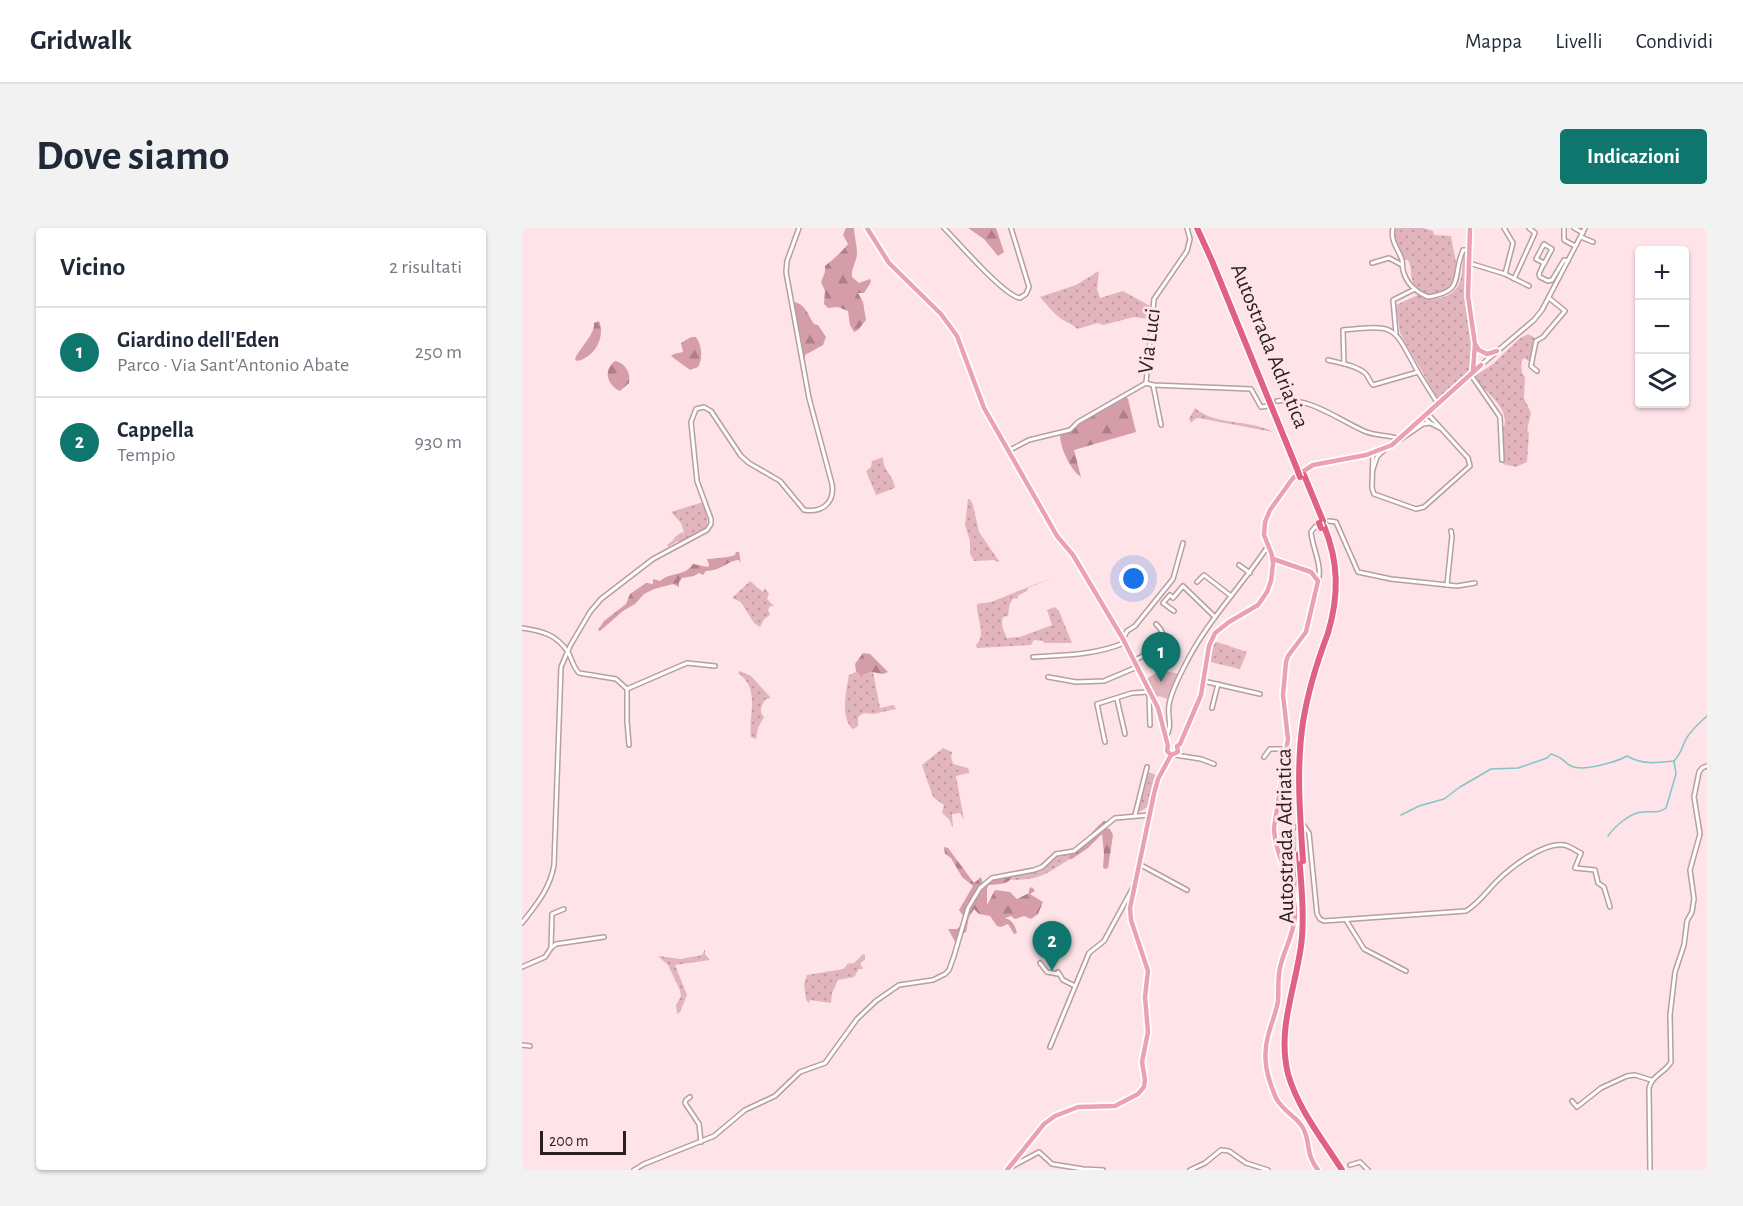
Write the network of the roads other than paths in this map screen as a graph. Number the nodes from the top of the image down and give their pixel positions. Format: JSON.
{"nodes":[{"id":1,"x":799,"y":228,"type":"edge"},
{"id":2,"x":867,"y":228,"type":"edge"},
{"id":3,"x":944,"y":228,"type":"edge"},
{"id":4,"x":1011,"y":228,"type":"edge"},
{"id":5,"x":1187,"y":228,"type":"edge"},
{"id":6,"x":1199,"y":228,"type":"edge"},
{"id":7,"x":1393,"y":228,"type":"edge"},
{"id":8,"x":1470,"y":228,"type":"edge"},
{"id":9,"x":1504,"y":228,"type":"edge"},
{"id":10,"x":1529,"y":228,"type":"edge"},
{"id":11,"x":1537,"y":228,"type":"edge"},
{"id":12,"x":1564,"y":228,"type":"edge"},
{"id":13,"x":1574,"y":228,"type":"edge"},
{"id":14,"x":1585,"y":228,"type":"edge"},
{"id":15,"x":1535,"y":233,"type":"junction"},
{"id":16,"x":1582,"y":235,"type":"junction"},
{"id":17,"x":1593,"y":243,"type":"dead end"},
{"id":18,"x":1575,"y":246,"type":"junction"},
{"id":19,"x":1470,"y":250,"type":"junction"},
{"id":20,"x":1568,"y":261,"type":"junction"},
{"id":21,"x":1372,"y":262,"type":"dead end"},
{"id":22,"x":1469,"y":263,"type":"junction"},
{"id":23,"x":1544,"y":264,"type":"junction"},
{"id":24,"x":1402,"y":265,"type":"junction"},
{"id":25,"x":1505,"y":274,"type":"junction"},
{"id":26,"x":1514,"y":279,"type":"junction"},
{"id":27,"x":1529,"y":286,"type":"dead end"},
{"id":28,"x":1415,"y":289,"type":"junction"},
{"id":29,"x":1549,"y":298,"type":"junction"},
{"id":30,"x":1396,"y":333,"type":"junction"},
{"id":31,"x":1475,"y":347,"type":"junction"},
{"id":32,"x":1497,"y":351,"type":"junction"},
{"id":33,"x":1475,"y":358,"type":"junction"},
{"id":34,"x":1328,"y":360,"type":"dead end"},
{"id":35,"x":1344,"y":364,"type":"junction"},
{"id":36,"x":1481,"y":365,"type":"junction"},
{"id":37,"x":1538,"y":371,"type":"dead end"},
{"id":38,"x":1418,"y":372,"type":"junction"},
{"id":39,"x":1471,"y":374,"type":"junction"},
{"id":40,"x":1146,"y":384,"type":"junction"},
{"id":41,"x":1153,"y":386,"type":"junction"},
{"id":42,"x":1277,"y":401,"type":"dead end"},
{"id":43,"x":1438,"y":405,"type":"junction"},
{"id":44,"x":1268,"y":406,"type":"dead end"},
{"id":45,"x":1426,"y":416,"type":"junction"},
{"id":46,"x":1430,"y":423,"type":"junction"},
{"id":47,"x":1161,"y":425,"type":"dead end"},
{"id":48,"x":1442,"y":429,"type":"junction"},
{"id":49,"x":1401,"y":439,"type":"junction"},
{"id":50,"x":1385,"y":449,"type":"junction"},
{"id":51,"x":1008,"y":451,"type":"junction"},
{"id":52,"x":1373,"y":453,"type":"junction"},
{"id":53,"x":1366,"y":455,"type":"junction"},
{"id":54,"x":1502,"y":460,"type":"dead end"},
{"id":55,"x":1373,"y":465,"type":"junction"},
{"id":56,"x":1322,"y":524,"type":"junction"},
{"id":57,"x":1451,"y":531,"type":"dead end"},
{"id":58,"x":1183,"y":543,"type":"dead end"},
{"id":59,"x":1268,"y":546,"type":"junction"},
{"id":60,"x":1273,"y":559,"type":"junction"},
{"id":61,"x":1239,"y":565,"type":"dead end"},
{"id":62,"x":1319,"y":566,"type":"junction"},
{"id":63,"x":1250,"y":573,"type":"junction"},
{"id":64,"x":1314,"y":574,"type":"junction"},
{"id":65,"x":1317,"y":581,"type":"junction"},
{"id":66,"x":1197,"y":582,"type":"dead end"},
{"id":67,"x":1475,"y":583,"type":"dead end"},
{"id":68,"x":1447,"y":585,"type":"junction"},
{"id":69,"x":1231,"y":596,"type":"junction"},
{"id":70,"x":1174,"y":610,"type":"dead end"},
{"id":71,"x":1215,"y":617,"type":"junction"},
{"id":72,"x":1156,"y":624,"type":"dead end"},
{"id":73,"x":522,"y":628,"type":"edge"},
{"id":74,"x":1118,"y":630,"type":"junction"},
{"id":75,"x":1127,"y":631,"type":"junction"},
{"id":76,"x":1325,"y":633,"type":"junction"},
{"id":77,"x":1123,"y":641,"type":"junction"},
{"id":78,"x":567,"y":651,"type":"junction"},
{"id":79,"x":1034,"y":657,"type":"dead end"},
{"id":80,"x":1134,"y":661,"type":"junction"},
{"id":81,"x":715,"y":666,"type":"dead end"},
{"id":82,"x":1137,"y":667,"type":"junction"},
{"id":83,"x":1048,"y":677,"type":"dead end"},
{"id":84,"x":1203,"y":681,"type":"junction"},
{"id":85,"x":1218,"y":684,"type":"junction"},
{"id":86,"x":627,"y":689,"type":"junction"},
{"id":87,"x":1150,"y":692,"type":"junction"},
{"id":88,"x":1260,"y":694,"type":"dead end"},
{"id":89,"x":1117,"y":699,"type":"junction"},
{"id":90,"x":1212,"y":708,"type":"dead end"},
{"id":91,"x":1168,"y":709,"type":"junction"},
{"id":92,"x":1158,"y":710,"type":"junction"},
{"id":93,"x":1150,"y":725,"type":"dead end"},
{"id":94,"x":1125,"y":734,"type":"dead end"},
{"id":95,"x":1166,"y":736,"type":"junction"},
{"id":96,"x":1105,"y":742,"type":"dead end"},
{"id":97,"x":629,"y":745,"type":"dead end"},
{"id":98,"x":1168,"y":746,"type":"junction"},
{"id":99,"x":1177,"y":747,"type":"junction"},
{"id":100,"x":1287,"y":749,"type":"junction"},
{"id":101,"x":1173,"y":755,"type":"junction"},
{"id":102,"x":1263,"y":757,"type":"dead end"},
{"id":103,"x":1214,"y":764,"type":"dead end"},
{"id":104,"x":1707,"y":766,"type":"edge"},
{"id":105,"x":1147,"y":767,"type":"dead end"},
{"id":106,"x":1135,"y":815,"type":"junction"},
{"id":107,"x":1149,"y":815,"type":"junction"},
{"id":108,"x":1304,"y":826,"type":"dead end"},
{"id":109,"x":1294,"y":827,"type":"dead end"},
{"id":110,"x":1138,"y":864,"type":"junction"},
{"id":111,"x":1134,"y":884,"type":"junction"},
{"id":112,"x":1188,"y":890,"type":"dead end"},
{"id":113,"x":1292,"y":892,"type":"junction"},
{"id":114,"x":1610,"y":907,"type":"dead end"},
{"id":115,"x":564,"y":909,"type":"dead end"},
{"id":116,"x":1346,"y":920,"type":"junction"},
{"id":117,"x":522,"y":923,"type":"edge"},
{"id":118,"x":604,"y":937,"type":"dead end"},
{"id":119,"x":551,"y":948,"type":"junction"},
{"id":120,"x":1040,"y":963,"type":"dead end"},
{"id":121,"x":522,"y":967,"type":"edge"},
{"id":122,"x":1406,"y":971,"type":"dead end"},
{"id":123,"x":1076,"y":986,"type":"junction"},
{"id":124,"x":522,"y":1045,"type":"edge"},
{"id":125,"x":530,"y":1046,"type":"dead end"},
{"id":126,"x":1050,"y":1047,"type":"dead end"},
{"id":127,"x":1651,"y":1080,"type":"junction"},
{"id":128,"x":690,"y":1097,"type":"dead end"},
{"id":129,"x":1572,"y":1101,"type":"dead end"},
{"id":130,"x":701,"y":1142,"type":"junction"},
{"id":131,"x":1349,"y":1167,"type":"edge"},
{"id":132,"x":1008,"y":1169,"type":"edge"},
{"id":133,"x":634,"y":1170,"type":"edge"},
{"id":134,"x":1103,"y":1170,"type":"edge"},
{"id":135,"x":1190,"y":1170,"type":"edge"},
{"id":136,"x":1268,"y":1170,"type":"edge"},
{"id":137,"x":1318,"y":1170,"type":"edge"},
{"id":138,"x":1342,"y":1170,"type":"edge"},
{"id":139,"x":1368,"y":1170,"type":"edge"},
{"id":140,"x":1650,"y":1170,"type":"edge"}],
"edges":[{"from":1,"to":78,"type":"street"},
{"from":2,"to":51,"type":"main road"},
{"from":3,"to":4,"type":"street"},
{"from":5,"to":40,"type":"street","name":"Via Luci"},
{"from":6,"to":56,"type":"highway","name":"Autostrada Adriatica","bridge":true},
{"from":7,"to":24,"type":"street"},
{"from":8,"to":19,"type":"main road"},
{"from":9,"to":25,"type":"street"},
{"from":10,"to":15,"type":"street"},
{"from":11,"to":15,"type":"street"},
{"from":12,"to":18,"type":"street"},
{"from":13,"to":16,"type":"street"},
{"from":14,"to":16,"type":"street"},
{"from":15,"to":26,"type":"street"},
{"from":16,"to":17,"type":"street"},
{"from":16,"to":18,"type":"street"},
{"from":18,"to":20,"type":"street"},
{"from":19,"to":22,"type":"main road"},
{"from":19,"to":28,"type":"street"},
{"from":20,"to":23,"type":"street"},
{"from":20,"to":29,"type":"street"},
{"from":21,"to":24,"type":"street"},
{"from":22,"to":25,"type":"street"},
{"from":22,"to":31,"type":"main road"},
{"from":23,"to":23,"type":"street"},
{"from":24,"to":28,"type":"street"},
{"from":25,"to":26,"type":"street"},
{"from":26,"to":27,"type":"street"},
{"from":28,"to":30,"type":"street"},
{"from":29,"to":32,"type":"street"},
{"from":29,"to":37,"type":"street"},
{"from":30,"to":35,"type":"street"},
{"from":30,"to":38,"type":"street"},
{"from":31,"to":32,"type":"main road"},
{"from":31,"to":33,"type":"main road"},
{"from":31,"to":36,"type":"main road"},
{"from":32,"to":36,"type":"street"},
{"from":33,"to":36,"type":"main road"},
{"from":33,"to":39,"type":"main road"},
{"from":34,"to":35,"type":"street"},
{"from":35,"to":38,"type":"street"},
{"from":36,"to":39,"type":"main road"},
{"from":38,"to":43,"type":"street"},
{"from":39,"to":43,"type":"main road"},
{"from":39,"to":54,"type":"street"},
{"from":40,"to":41,"type":"street"},
{"from":40,"to":51,"type":"street","name":"Via Luci"},
{"from":41,"to":44,"type":"street"},
{"from":41,"to":47,"type":"street"},
{"from":42,"to":49,"type":"street"},
{"from":43,"to":45,"type":"main road"},
{"from":45,"to":46,"type":"street"},
{"from":45,"to":48,"type":"street"},
{"from":45,"to":49,"type":"main road"},
{"from":46,"to":48,"type":"street"},
{"from":46,"to":49,"type":"street"},
{"from":48,"to":55,"type":"street"},
{"from":49,"to":50,"type":"main road"},
{"from":50,"to":52,"type":"main road"},
{"from":50,"to":55,"type":"street"},
{"from":51,"to":74,"type":"main road"},
{"from":52,"to":53,"type":"main road"},
{"from":52,"to":55,"type":"street"},
{"from":53,"to":55,"type":"street"},
{"from":53,"to":59,"type":"main road"},
{"from":56,"to":62,"type":"street"},
{"from":56,"to":68,"type":"street"},
{"from":56,"to":76,"type":"highway","name":"Autostrada Adriatica"},
{"from":57,"to":68,"type":"street"},
{"from":58,"to":75,"type":"street"},
{"from":59,"to":60,"type":"main road"},
{"from":59,"to":63,"type":"street"},
{"from":60,"to":64,"type":"main road"},
{"from":60,"to":84,"type":"main road"},
{"from":61,"to":63,"type":"street"},
{"from":62,"to":64,"type":"street"},
{"from":62,"to":65,"type":"street"},
{"from":63,"to":69,"type":"street"},
{"from":64,"to":65,"type":"main road"},
{"from":65,"to":100,"type":"main road"},
{"from":66,"to":69,"type":"street"},
{"from":67,"to":68,"type":"street"},
{"from":69,"to":71,"type":"street"},
{"from":70,"to":71,"type":"street"},
{"from":71,"to":91,"type":"street"},
{"from":72,"to":80,"type":"street"},
{"from":73,"to":78,"type":"street"},
{"from":74,"to":75,"type":"street"},
{"from":74,"to":77,"type":"main road"},
{"from":75,"to":77,"type":"street"},
{"from":76,"to":131,"type":"highway","name":"Autostrada Adriatica","bridge":true},
{"from":76,"to":138,"type":"highway","name":"Autostrada Adriatica","bridge":true},
{"from":77,"to":79,"type":"street"},
{"from":77,"to":80,"type":"main road"},
{"from":78,"to":86,"type":"street"},
{"from":78,"to":117,"type":"street"},
{"from":80,"to":82,"type":"main road"},
{"from":81,"to":86,"type":"street"},
{"from":82,"to":83,"type":"street"},
{"from":82,"to":87,"type":"main road"},
{"from":84,"to":85,"type":"street"},
{"from":84,"to":99,"type":"main road"},
{"from":85,"to":88,"type":"street"},
{"from":85,"to":90,"type":"street"},
{"from":86,"to":97,"type":"street"},
{"from":87,"to":89,"type":"street"},
{"from":87,"to":92,"type":"main road"},
{"from":87,"to":93,"type":"street"},
{"from":89,"to":94,"type":"street"},
{"from":89,"to":96,"type":"street"},
{"from":91,"to":92,"type":"street"},
{"from":91,"to":95,"type":"street"},
{"from":92,"to":95,"type":"main road"},
{"from":95,"to":98,"type":"main road"},
{"from":98,"to":99,"type":"main road"},
{"from":98,"to":101,"type":"main road"},
{"from":99,"to":101,"type":"main road"},
{"from":100,"to":102,"type":"street"},
{"from":100,"to":113,"type":"main road"},
{"from":101,"to":103,"type":"street"},
{"from":101,"to":107,"type":"main road"},
{"from":104,"to":127,"type":"street"},
{"from":105,"to":106,"type":"street"},
{"from":106,"to":107,"type":"street"},
{"from":106,"to":130,"type":"street"},
{"from":107,"to":110,"type":"main road"},
{"from":108,"to":116,"type":"street"},
{"from":109,"to":113,"type":"street"},
{"from":110,"to":111,"type":"main road"},
{"from":110,"to":112,"type":"street"},
{"from":111,"to":123,"type":"street"},
{"from":111,"to":132,"type":"main road"},
{"from":113,"to":137,"type":"main road"},
{"from":114,"to":116,"type":"street"},
{"from":115,"to":119,"type":"street"},
{"from":116,"to":122,"type":"street"},
{"from":118,"to":119,"type":"street"},
{"from":119,"to":121,"type":"street"},
{"from":120,"to":123,"type":"street"},
{"from":123,"to":126,"type":"street"},
{"from":124,"to":125,"type":"street"},
{"from":127,"to":129,"type":"street"},
{"from":127,"to":140,"type":"street"},
{"from":128,"to":130,"type":"street"},
{"from":130,"to":133,"type":"street"},
{"from":131,"to":139,"type":"street"},
{"from":132,"to":134,"type":"street"},
{"from":135,"to":136,"type":"street"}]}
